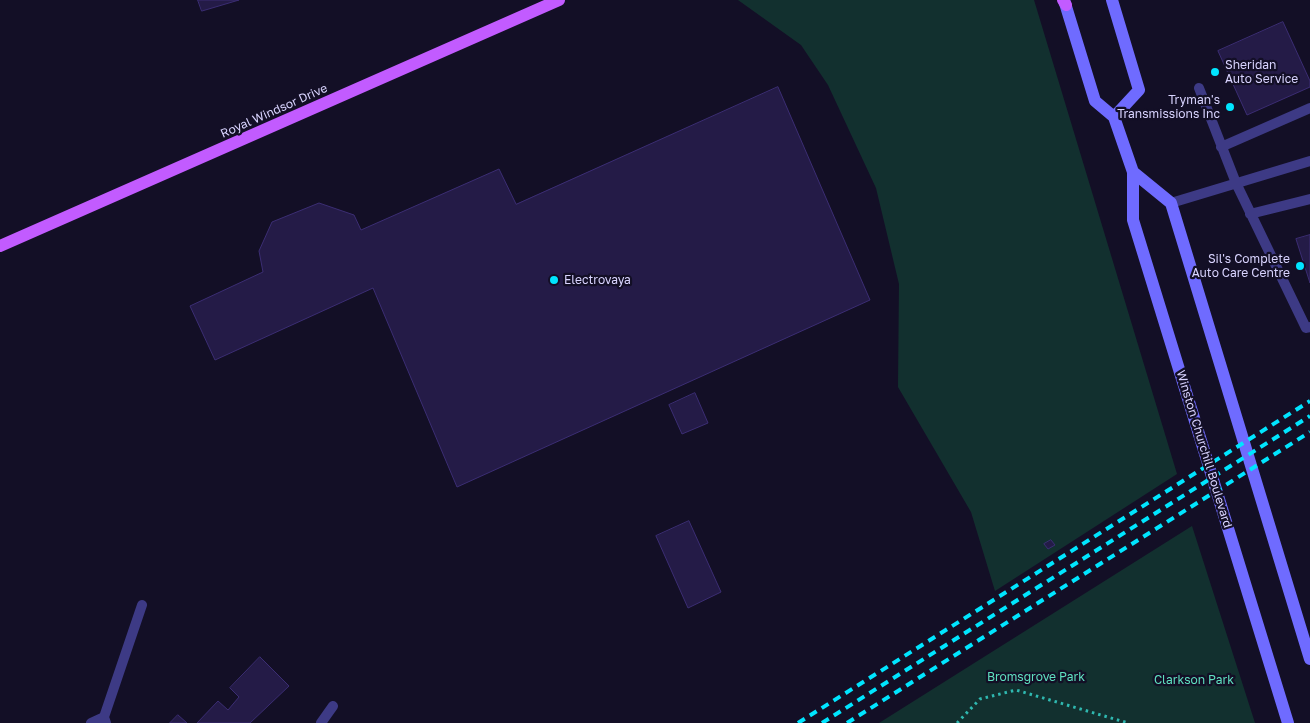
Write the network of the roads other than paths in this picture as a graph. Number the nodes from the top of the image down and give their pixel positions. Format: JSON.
{"nodes":[{"id":1,"x":559,"y":0,"type":"edge"},
{"id":2,"x":1112,"y":0,"type":"edge"},
{"id":3,"x":1064,"y":2,"type":"edge"},
{"id":4,"x":1199,"y":88,"type":"dead end"},
{"id":5,"x":1310,"y":108,"type":"edge"},
{"id":6,"x":1114,"y":117,"type":"junction"},
{"id":7,"x":1221,"y":147,"type":"junction"},
{"id":8,"x":1310,"y":161,"type":"edge"},
{"id":9,"x":1133,"y":172,"type":"junction"},
{"id":10,"x":1236,"y":183,"type":"junction"},
{"id":11,"x":1310,"y":199,"type":"edge"},
{"id":12,"x":1171,"y":203,"type":"junction"},
{"id":13,"x":1250,"y":214,"type":"junction"},
{"id":14,"x":0,"y":246,"type":"edge"},
{"id":15,"x":1310,"y":327,"type":"edge"},
{"id":16,"x":142,"y":605,"type":"dead end"},
{"id":17,"x":1310,"y":658,"type":"edge"},
{"id":18,"x":332,"y":706,"type":"dead end"},
{"id":19,"x":105,"y":720,"type":"edge"},
{"id":20,"x":91,"y":723,"type":"edge"},
{"id":21,"x":321,"y":723,"type":"edge"},
{"id":22,"x":1288,"y":723,"type":"edge"}],
"edges":[{"from":1,"to":14,"type":"main road","name":"Royal Windsor Drive"},
{"from":2,"to":6,"type":"main road"},
{"from":3,"to":6,"type":"main road"},
{"from":4,"to":7,"type":"lane"},
{"from":5,"to":7,"type":"lane"},
{"from":6,"to":9,"type":"main road","name":"Winston Churchill Boulevard"},
{"from":7,"to":10,"type":"lane"},
{"from":8,"to":10,"type":"lane"},
{"from":9,"to":12,"type":"main road"},
{"from":9,"to":22,"type":"main road","name":"Winston Churchill Boulevard"},
{"from":10,"to":12,"type":"lane"},
{"from":10,"to":13,"type":"lane"},
{"from":11,"to":13,"type":"lane"},
{"from":12,"to":17,"type":"main road"},
{"from":13,"to":15,"type":"lane"},
{"from":16,"to":19,"type":"lane"},
{"from":18,"to":21,"type":"lane"},
{"from":19,"to":20,"type":"lane"}]}
